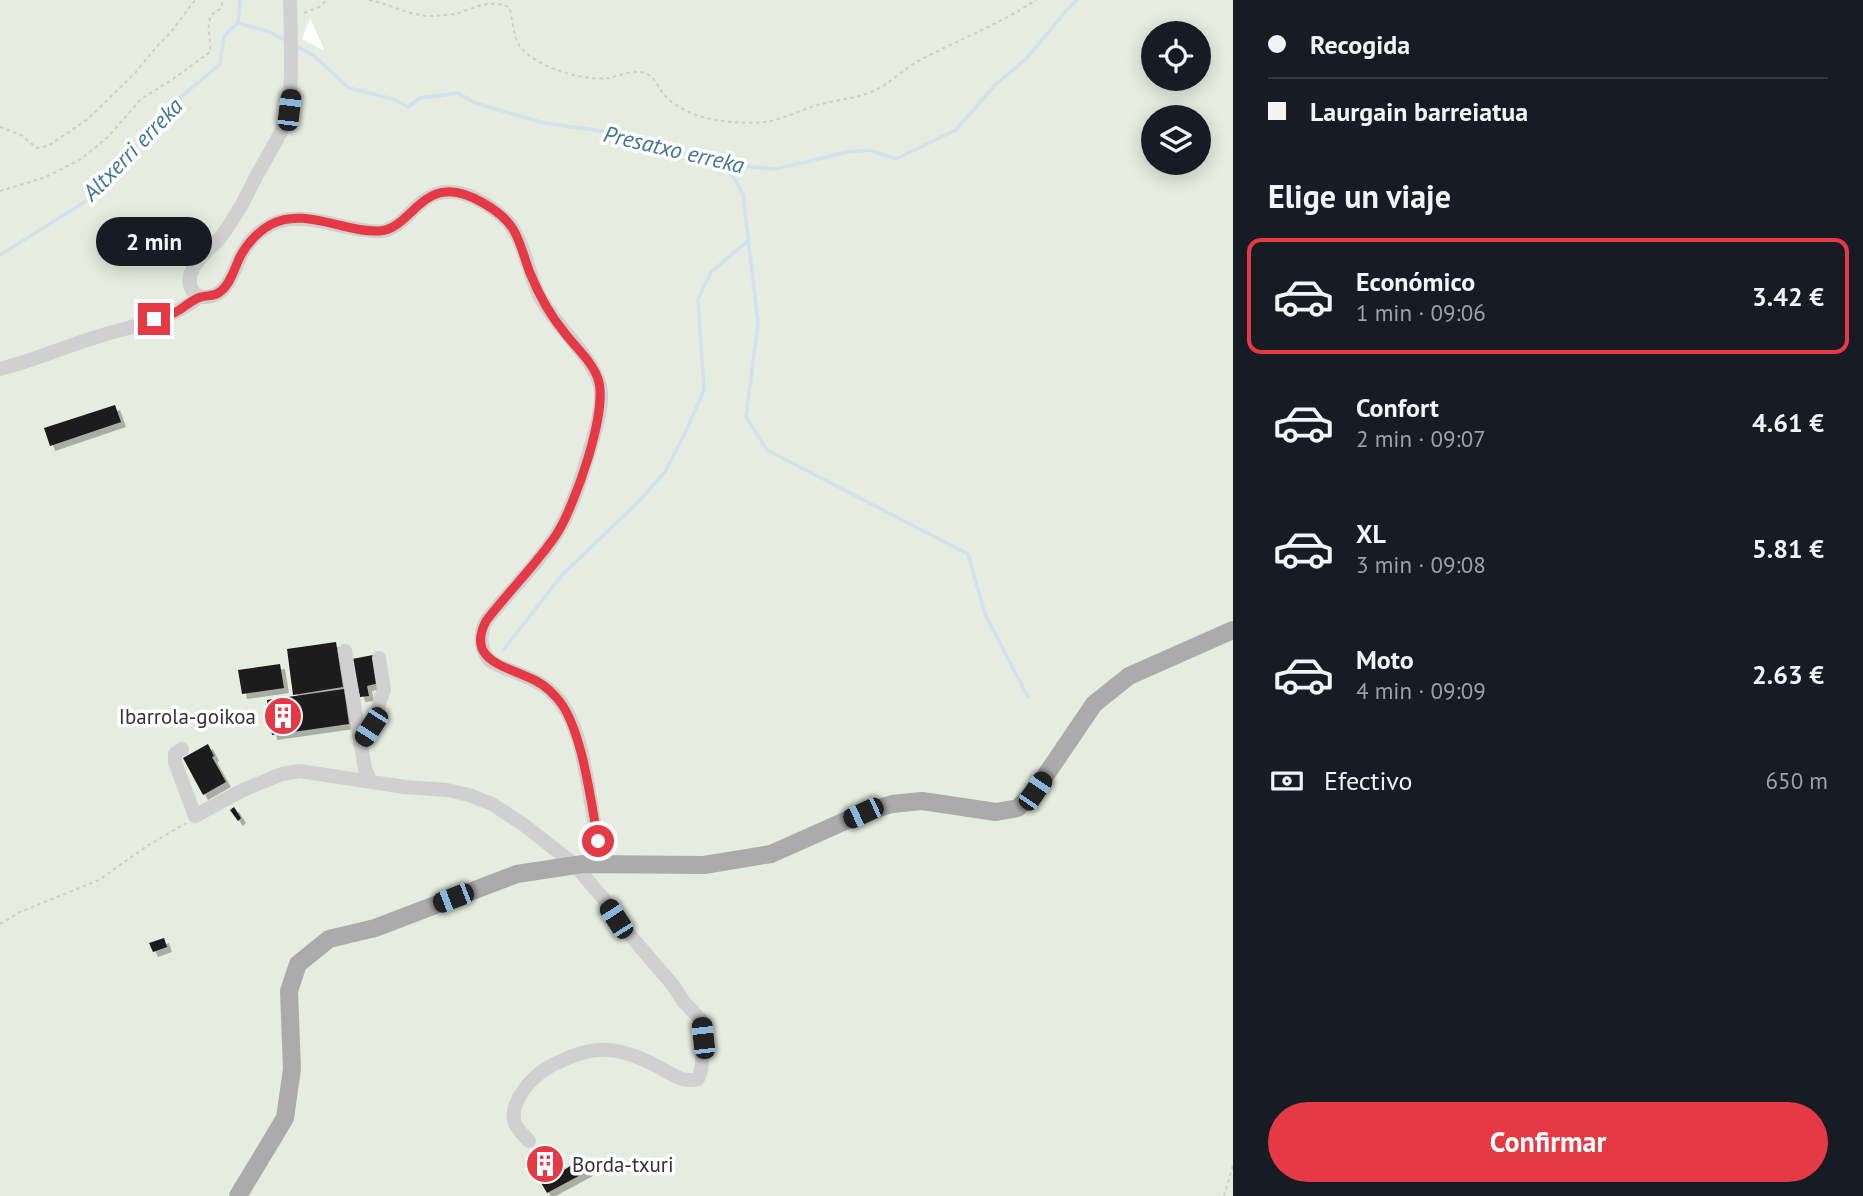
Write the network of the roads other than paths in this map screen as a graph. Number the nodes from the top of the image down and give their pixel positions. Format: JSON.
{"nodes":[{"id":1,"x":289,"y":0,"type":"edge"},
{"id":2,"x":199,"y":297,"type":"junction"},
{"id":3,"x":0,"y":369,"type":"edge"},
{"id":4,"x":1233,"y":630,"type":"edge"},
{"id":5,"x":345,"y":651,"type":"dead end"},
{"id":6,"x":379,"y":659,"type":"dead end"},
{"id":7,"x":360,"y":744,"type":"junction"},
{"id":8,"x":182,"y":749,"type":"dead end"},
{"id":9,"x":371,"y":782,"type":"junction"},
{"id":10,"x":608,"y":864,"type":"junction"},
{"id":11,"x":575,"y":865,"type":"junction"},
{"id":12,"x":529,"y":1141,"type":"dead end"},
{"id":13,"x":238,"y":1196,"type":"edge"}],
"edges":[{"from":1,"to":2,"type":"street"},
{"from":2,"to":3,"type":"street"},
{"from":2,"to":10,"type":"street"},
{"from":4,"to":10,"type":"main road"},
{"from":5,"to":7,"type":"street"},
{"from":6,"to":7,"type":"street"},
{"from":7,"to":9,"type":"street"},
{"from":8,"to":9,"type":"street"},
{"from":9,"to":11,"type":"street"},
{"from":10,"to":11,"type":"main road"},
{"from":11,"to":12,"type":"street"},
{"from":11,"to":13,"type":"main road"}]}
